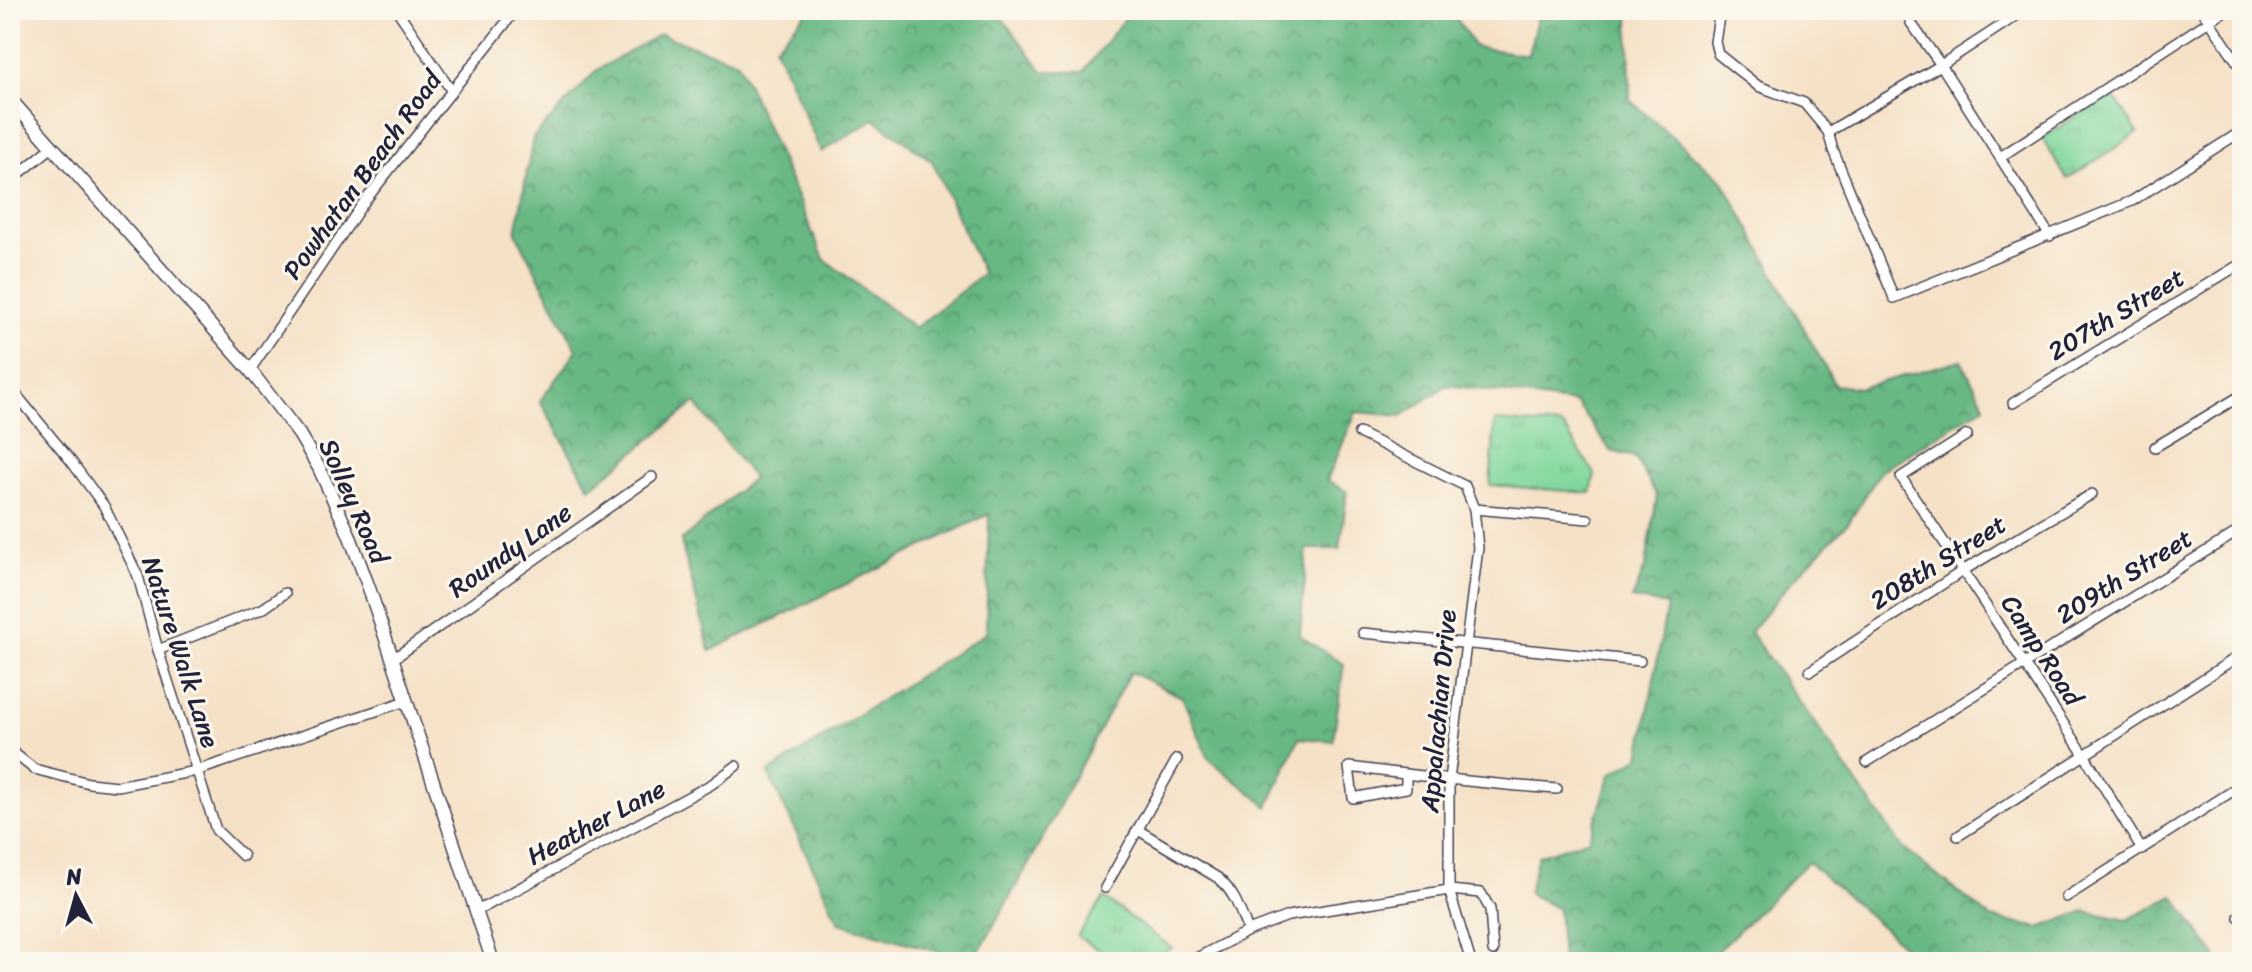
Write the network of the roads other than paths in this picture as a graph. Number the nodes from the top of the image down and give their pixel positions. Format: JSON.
{"nodes":[{"id":1,"x":397,"y":10,"type":"edge"},
{"id":2,"x":516,"y":10,"type":"edge"},
{"id":3,"x":1720,"y":10,"type":"edge"},
{"id":4,"x":2025,"y":10,"type":"edge"},
{"id":5,"x":2202,"y":10,"type":"edge"},
{"id":6,"x":2226,"y":10,"type":"edge"},
{"id":7,"x":2209,"y":21,"type":"junction"},
{"id":8,"x":1911,"y":23,"type":"dead end"},
{"id":9,"x":1941,"y":65,"type":"junction"},
{"id":10,"x":2242,"y":69,"type":"edge"},
{"id":11,"x":451,"y":90,"type":"junction"},
{"id":12,"x":10,"y":99,"type":"edge"},
{"id":13,"x":2242,"y":131,"type":"edge"},
{"id":14,"x":1828,"y":132,"type":"junction"},
{"id":15,"x":51,"y":148,"type":"junction"},
{"id":16,"x":2000,"y":157,"type":"junction"},
{"id":17,"x":10,"y":181,"type":"edge"},
{"id":18,"x":2050,"y":236,"type":"junction"},
{"id":19,"x":2242,"y":263,"type":"edge"},
{"id":20,"x":250,"y":370,"type":"junction"},
{"id":21,"x":10,"y":387,"type":"edge"},
{"id":22,"x":2242,"y":395,"type":"edge"},
{"id":23,"x":2013,"y":403,"type":"dead end"},
{"id":24,"x":1359,"y":433,"type":"dead end"},
{"id":25,"x":1967,"y":435,"type":"dead end"},
{"id":26,"x":2155,"y":447,"type":"dead end"},
{"id":27,"x":652,"y":477,"type":"dead end"},
{"id":28,"x":2092,"y":494,"type":"dead end"},
{"id":29,"x":1474,"y":509,"type":"junction"},
{"id":30,"x":1588,"y":519,"type":"dead end"},
{"id":31,"x":2240,"y":533,"type":"edge"},
{"id":32,"x":1964,"y":570,"type":"junction"},
{"id":33,"x":285,"y":593,"type":"dead end"},
{"id":34,"x":1363,"y":633,"type":"dead end"},
{"id":35,"x":1464,"y":643,"type":"junction"},
{"id":36,"x":158,"y":650,"type":"junction"},
{"id":37,"x":2242,"y":654,"type":"edge"},
{"id":38,"x":393,"y":659,"type":"junction"},
{"id":39,"x":1640,"y":661,"type":"dead end"},
{"id":40,"x":2024,"y":663,"type":"junction"},
{"id":41,"x":1810,"y":671,"type":"dead end"},
{"id":42,"x":406,"y":701,"type":"junction"},
{"id":43,"x":10,"y":750,"type":"edge"},
{"id":44,"x":2085,"y":756,"type":"junction"},
{"id":45,"x":1177,"y":759,"type":"dead end"},
{"id":46,"x":1867,"y":762,"type":"dead end"},
{"id":47,"x":736,"y":766,"type":"dead end"},
{"id":48,"x":196,"y":771,"type":"junction"},
{"id":49,"x":1406,"y":775,"type":"junction"},
{"id":50,"x":1449,"y":780,"type":"junction"},
{"id":51,"x":2242,"y":785,"type":"edge"},
{"id":52,"x":1557,"y":789,"type":"dead end"},
{"id":53,"x":1138,"y":830,"type":"junction"},
{"id":54,"x":1958,"y":836,"type":"dead end"},
{"id":55,"x":2142,"y":850,"type":"junction"},
{"id":56,"x":243,"y":856,"type":"dead end"},
{"id":57,"x":1105,"y":888,"type":"dead end"},
{"id":58,"x":1449,"y":890,"type":"junction"},
{"id":59,"x":2066,"y":897,"type":"dead end"},
{"id":60,"x":475,"y":912,"type":"junction"},
{"id":61,"x":1248,"y":931,"type":"junction"},
{"id":62,"x":1493,"y":951,"type":"dead end"},
{"id":63,"x":493,"y":962,"type":"edge"},
{"id":64,"x":1189,"y":962,"type":"edge"},
{"id":65,"x":1471,"y":962,"type":"edge"}],
"edges":[{"from":1,"to":11,"type":"street"},
{"from":2,"to":11,"type":"street","name":"Powhatan Beach Road"},
{"from":3,"to":14,"type":"street"},
{"from":4,"to":9,"type":"street"},
{"from":5,"to":7,"type":"street"},
{"from":6,"to":7,"type":"street"},
{"from":7,"to":10,"type":"street"},
{"from":7,"to":16,"type":"street"},
{"from":8,"to":9,"type":"street"},
{"from":9,"to":14,"type":"street"},
{"from":9,"to":16,"type":"street"},
{"from":11,"to":20,"type":"street","name":"Powhatan Beach Road"},
{"from":12,"to":15,"type":"main road","name":"Solley Road"},
{"from":13,"to":18,"type":"street"},
{"from":14,"to":18,"type":"street"},
{"from":15,"to":17,"type":"street"},
{"from":15,"to":20,"type":"main road","name":"Solley Road"},
{"from":16,"to":18,"type":"street"},
{"from":19,"to":23,"type":"street","name":"207th Street"},
{"from":20,"to":38,"type":"main road","name":"Solley Road"},
{"from":21,"to":36,"type":"street","name":"Nature Walk Lane"},
{"from":22,"to":26,"type":"street"},
{"from":24,"to":29,"type":"street"},
{"from":25,"to":32,"type":"street","name":"Camp Road"},
{"from":27,"to":38,"type":"street","name":"Roundy Lane"},
{"from":28,"to":32,"type":"street","name":"208th Street"},
{"from":29,"to":30,"type":"street"},
{"from":29,"to":35,"type":"street","name":"Appalachian Drive"},
{"from":31,"to":40,"type":"street","name":"209th Street"},
{"from":32,"to":40,"type":"street","name":"Camp Road"},
{"from":32,"to":41,"type":"street","name":"208th Street"},
{"from":33,"to":36,"type":"street"},
{"from":34,"to":35,"type":"street"},
{"from":35,"to":39,"type":"street"},
{"from":35,"to":50,"type":"street","name":"Appalachian Drive"},
{"from":36,"to":48,"type":"street","name":"Nature Walk Lane"},
{"from":37,"to":44,"type":"street"},
{"from":38,"to":42,"type":"main road","name":"Solley Road"},
{"from":40,"to":44,"type":"street","name":"Camp Road"},
{"from":40,"to":46,"type":"street","name":"209th Street"},
{"from":42,"to":48,"type":"street"},
{"from":42,"to":60,"type":"main road","name":"Solley Road"},
{"from":43,"to":48,"type":"street"},
{"from":44,"to":54,"type":"street"},
{"from":44,"to":55,"type":"street","name":"Camp Road"},
{"from":45,"to":53,"type":"street"},
{"from":47,"to":60,"type":"street","name":"Heather Lane"},
{"from":48,"to":56,"type":"street","name":"Nature Walk Lane"},
{"from":49,"to":49,"type":"street"},
{"from":49,"to":50,"type":"street"},
{"from":50,"to":52,"type":"street"},
{"from":50,"to":58,"type":"street","name":"Appalachian Drive"},
{"from":51,"to":55,"type":"street"},
{"from":53,"to":57,"type":"street"},
{"from":53,"to":61,"type":"street"},
{"from":55,"to":59,"type":"street"},
{"from":58,"to":61,"type":"street"},
{"from":58,"to":62,"type":"street"},
{"from":58,"to":65,"type":"street","name":"Appalachian Drive"},
{"from":60,"to":63,"type":"main road","name":"Solley Road"},
{"from":61,"to":64,"type":"street"}]}
